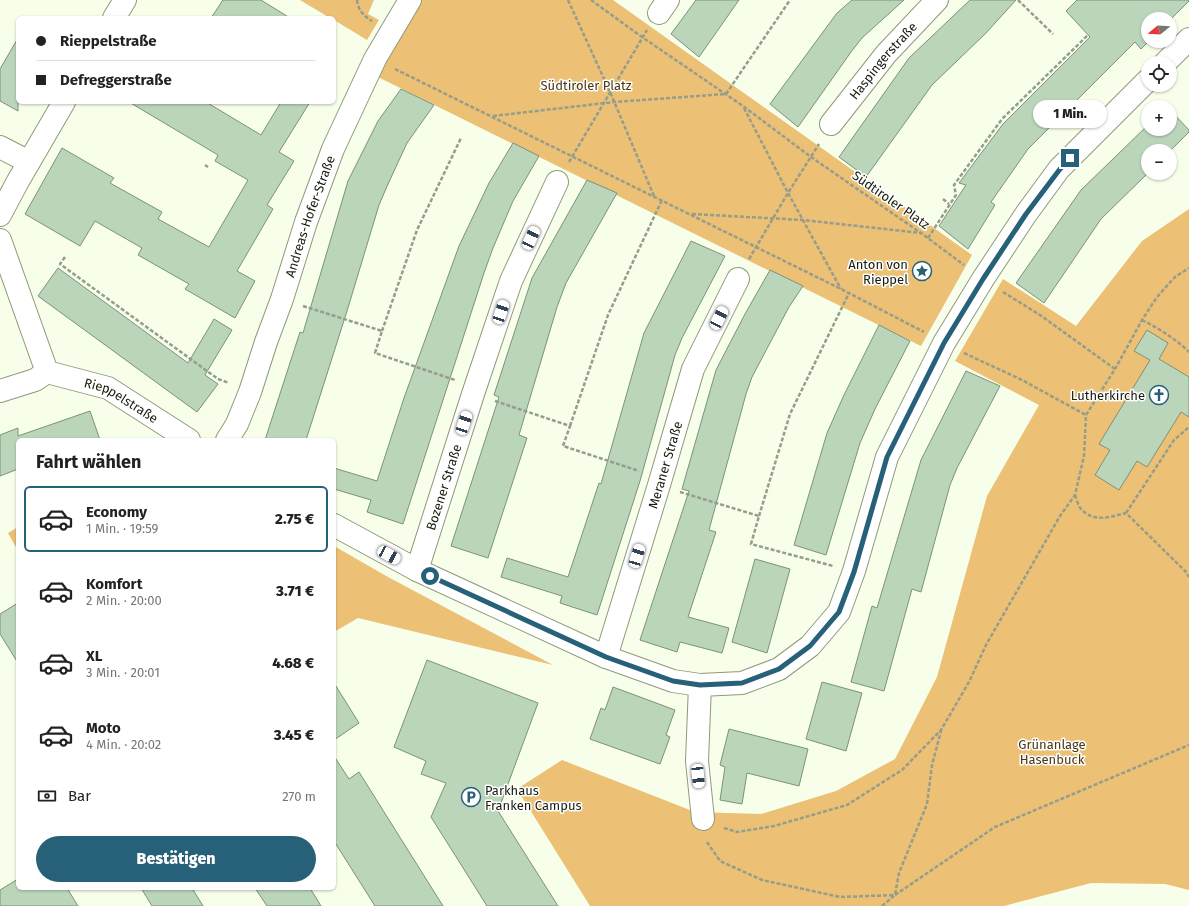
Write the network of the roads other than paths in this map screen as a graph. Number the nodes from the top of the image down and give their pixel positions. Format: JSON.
{"nodes":[{"id":1,"x":125,"y":0,"type":"edge"},
{"id":2,"x":410,"y":0,"type":"edge"},
{"id":3,"x":936,"y":0,"type":"edge"},
{"id":4,"x":115,"y":16,"type":"edge"},
{"id":5,"x":1189,"y":39,"type":"edge"},
{"id":6,"x":1172,"y":56,"type":"edge"},
{"id":7,"x":1141,"y":87,"type":"edge"},
{"id":8,"x":63,"y":104,"type":"edge"},
{"id":9,"x":832,"y":124,"type":"road end"},
{"id":10,"x":0,"y":147,"type":"edge"},
{"id":11,"x":29,"y":162,"type":"junction"},
{"id":12,"x":558,"y":182,"type":"road end"},
{"id":13,"x":0,"y":215,"type":"edge"},
{"id":14,"x":0,"y":240,"type":"edge"},
{"id":15,"x":738,"y":279,"type":"road end"},
{"id":16,"x":47,"y":372,"type":"junction"},
{"id":17,"x":0,"y":391,"type":"edge"},
{"id":18,"x":186,"y":438,"type":"edge"},
{"id":19,"x":228,"y":438,"type":"edge"},
{"id":20,"x":336,"y":526,"type":"edge"},
{"id":21,"x":417,"y":570,"type":"junction"},
{"id":22,"x":606,"y":657,"type":"junction"},
{"id":23,"x":700,"y":685,"type":"junction"},
{"id":24,"x":703,"y":819,"type":"road end"}],
"edges":[{"from":1,"to":4,"type":"street"},
{"from":2,"to":19,"type":"street","name":"Andreas-Hofer-Straße"},
{"from":3,"to":9,"type":"street","name":"Haspingerstraße"},
{"from":5,"to":6,"type":"street"},
{"from":7,"to":23,"type":"street"},
{"from":8,"to":11,"type":"street"},
{"from":10,"to":11,"type":"street"},
{"from":11,"to":13,"type":"street"},
{"from":12,"to":21,"type":"street","name":"Bozener Straße"},
{"from":14,"to":16,"type":"street"},
{"from":15,"to":22,"type":"street","name":"Meraner Straße"},
{"from":16,"to":17,"type":"street"},
{"from":16,"to":18,"type":"street","name":"Rieppelstraße"},
{"from":20,"to":21,"type":"street"},
{"from":21,"to":22,"type":"street"},
{"from":22,"to":23,"type":"street"},
{"from":23,"to":24,"type":"street"}]}
